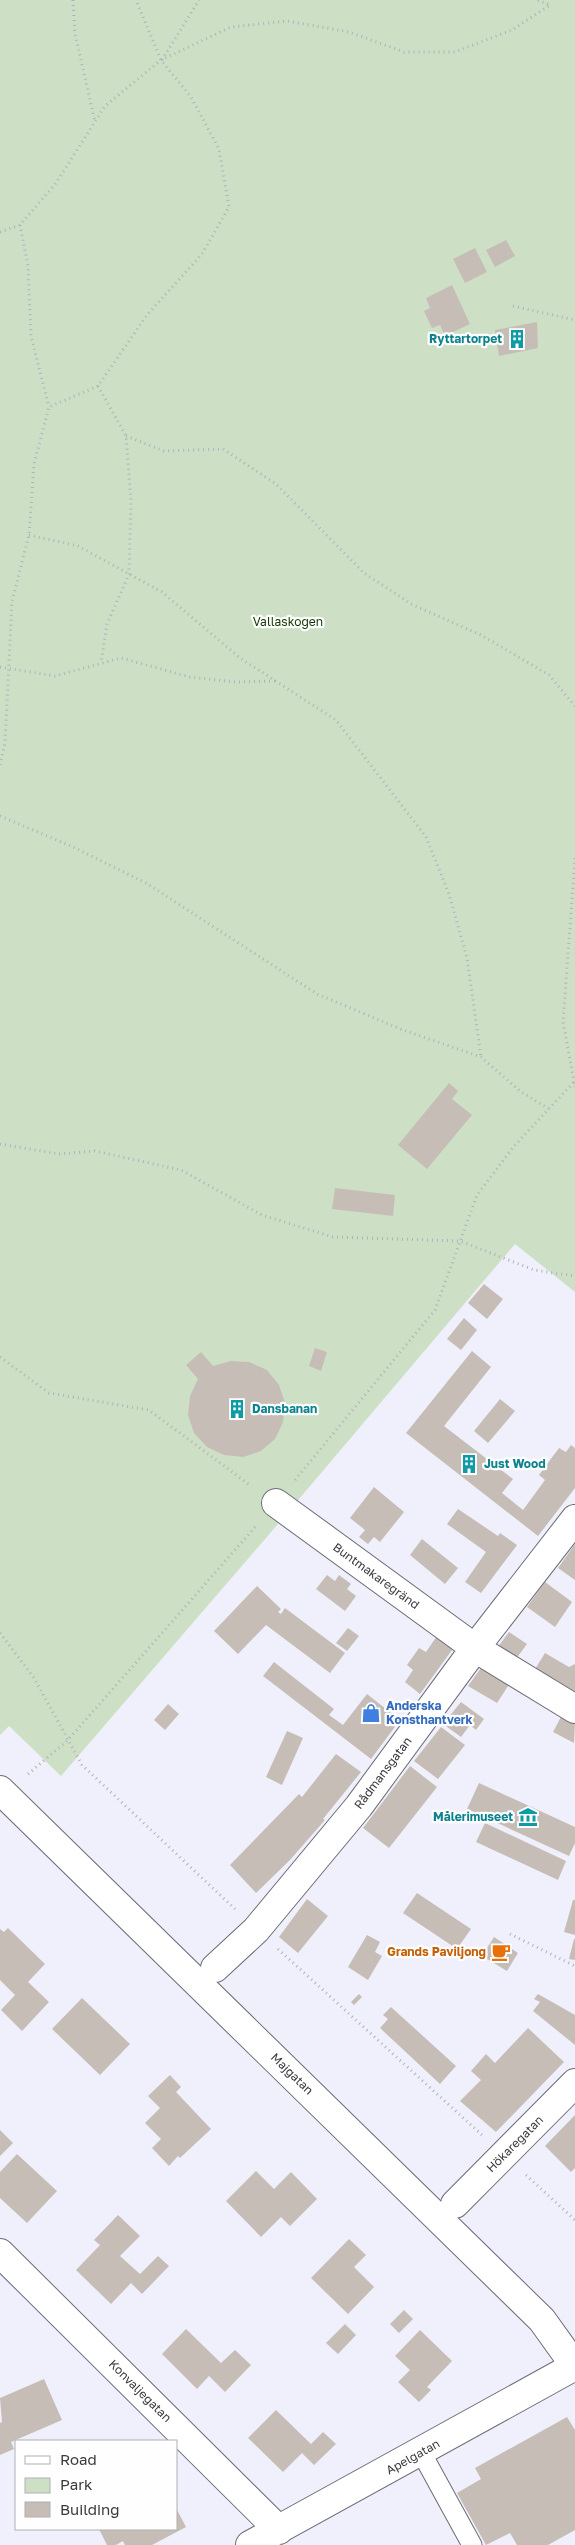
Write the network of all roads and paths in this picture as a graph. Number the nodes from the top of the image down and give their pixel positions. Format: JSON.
{"nodes":[{"id":1,"x":73,"y":0,"type":"edge"},
{"id":2,"x":136,"y":0,"type":"edge"},
{"id":3,"x":200,"y":0,"type":"edge"},
{"id":4,"x":537,"y":0,"type":"edge"},
{"id":5,"x":161,"y":60,"type":"junction"},
{"id":6,"x":95,"y":122,"type":"junction"},
{"id":7,"x":20,"y":225,"type":"junction"},
{"id":8,"x":0,"y":232,"type":"edge"},
{"id":9,"x":513,"y":306,"type":"dead end"},
{"id":10,"x":575,"y":320,"type":"edge"},
{"id":11,"x":98,"y":386,"type":"junction"},
{"id":12,"x":49,"y":407,"type":"junction"},
{"id":13,"x":126,"y":436,"type":"junction"},
{"id":14,"x":29,"y":535,"type":"junction"},
{"id":15,"x":129,"y":574,"type":"junction"},
{"id":16,"x":101,"y":663,"type":"junction"},
{"id":17,"x":0,"y":667,"type":"edge"},
{"id":18,"x":8,"y":668,"type":"junction"},
{"id":19,"x":278,"y":681,"type":"junction"},
{"id":20,"x":575,"y":706,"type":"edge"},
{"id":21,"x":0,"y":765,"type":"edge"},
{"id":22,"x":0,"y":816,"type":"edge"},
{"id":23,"x":575,"y":858,"type":"edge"},
{"id":24,"x":481,"y":1057,"type":"junction"},
{"id":25,"x":574,"y":1082,"type":"junction"},
{"id":26,"x":575,"y":1087,"type":"edge"},
{"id":27,"x":549,"y":1109,"type":"junction"},
{"id":28,"x":0,"y":1144,"type":"edge"},
{"id":29,"x":460,"y":1242,"type":"junction"},
{"id":30,"x":575,"y":1276,"type":"edge"},
{"id":31,"x":0,"y":1357,"type":"edge"},
{"id":32,"x":276,"y":1503,"type":"junction"},
{"id":33,"x":575,"y":1519,"type":"edge"},
{"id":34,"x":0,"y":1633,"type":"edge"},
{"id":35,"x":475,"y":1648,"type":"junction"},
{"id":36,"x":575,"y":1709,"type":"edge"},
{"id":37,"x":67,"y":1741,"type":"junction"},
{"id":38,"x":11,"y":1784,"type":"edge"},
{"id":39,"x":256,"y":1930,"type":"junction"},
{"id":40,"x":510,"y":1934,"type":"dead end"},
{"id":41,"x":575,"y":1966,"type":"edge"},
{"id":42,"x":215,"y":1968,"type":"dead end"},
{"id":43,"x":575,"y":2083,"type":"edge"},
{"id":44,"x":504,"y":2155,"type":"junction"},
{"id":45,"x":456,"y":2204,"type":"dead end"},
{"id":46,"x":575,"y":2220,"type":"edge"},
{"id":47,"x":0,"y":2253,"type":"edge"},
{"id":48,"x":10,"y":2277,"type":"edge"},
{"id":49,"x":575,"y":2366,"type":"edge"},
{"id":50,"x":421,"y":2452,"type":"junction"},
{"id":51,"x":279,"y":2530,"type":"junction"},
{"id":52,"x":250,"y":2545,"type":"edge"},
{"id":53,"x":472,"y":2545,"type":"edge"}],
"edges":[{"from":1,"to":6,"type":"path"},
{"from":2,"to":5,"type":"path"},
{"from":3,"to":5,"type":"path"},
{"from":4,"to":5,"type":"path"},
{"from":5,"to":6,"type":"path"},
{"from":5,"to":11,"type":"path"},
{"from":6,"to":7,"type":"path"},
{"from":7,"to":8,"type":"path"},
{"from":7,"to":12,"type":"path"},
{"from":9,"to":10,"type":"path"},
{"from":11,"to":12,"type":"path"},
{"from":11,"to":13,"type":"path"},
{"from":12,"to":14,"type":"path"},
{"from":13,"to":15,"type":"path"},
{"from":13,"to":20,"type":"path"},
{"from":14,"to":15,"type":"path"},
{"from":14,"to":18,"type":"path"},
{"from":15,"to":16,"type":"path"},
{"from":15,"to":19,"type":"path"},
{"from":16,"to":18,"type":"path"},
{"from":16,"to":19,"type":"path"},
{"from":17,"to":18,"type":"path"},
{"from":18,"to":21,"type":"path"},
{"from":19,"to":24,"type":"path"},
{"from":22,"to":24,"type":"path"},
{"from":23,"to":25,"type":"path"},
{"from":24,"to":27,"type":"path"},
{"from":25,"to":26,"type":"path"},
{"from":25,"to":27,"type":"path"},
{"from":27,"to":29,"type":"path"},
{"from":28,"to":29,"type":"path"},
{"from":29,"to":30,"type":"path"},
{"from":29,"to":32,"type":"path"},
{"from":31,"to":32,"type":"path"},
{"from":32,"to":35,"type":"street","name":"Buntmakaregränd"},
{"from":32,"to":37,"type":"path"},
{"from":33,"to":35,"type":"street","name":"Rådmansgatan"},
{"from":34,"to":37,"type":"path"},
{"from":35,"to":36,"type":"street","name":"Buntmakaregränd"},
{"from":35,"to":39,"type":"street","name":"Rådmansgatan"},
{"from":37,"to":38,"type":"path"},
{"from":37,"to":39,"type":"path"},
{"from":38,"to":49,"type":"street","name":"Majgatan"},
{"from":39,"to":42,"type":"street","name":"Rådmansgatan"},
{"from":39,"to":44,"type":"path"},
{"from":40,"to":41,"type":"path"},
{"from":43,"to":44,"type":"street","name":"Hökaregatan"},
{"from":44,"to":45,"type":"street","name":"Hökaregatan"},
{"from":44,"to":46,"type":"path"},
{"from":47,"to":48,"type":"street","name":"Konvaljegatan"},
{"from":48,"to":51,"type":"street","name":"Konvaljegatan"},
{"from":49,"to":50,"type":"street","name":"Apelgatan"},
{"from":50,"to":51,"type":"street","name":"Apelgatan"},
{"from":50,"to":53,"type":"lane"},
{"from":51,"to":52,"type":"street","name":"Apelgatan"}]}
